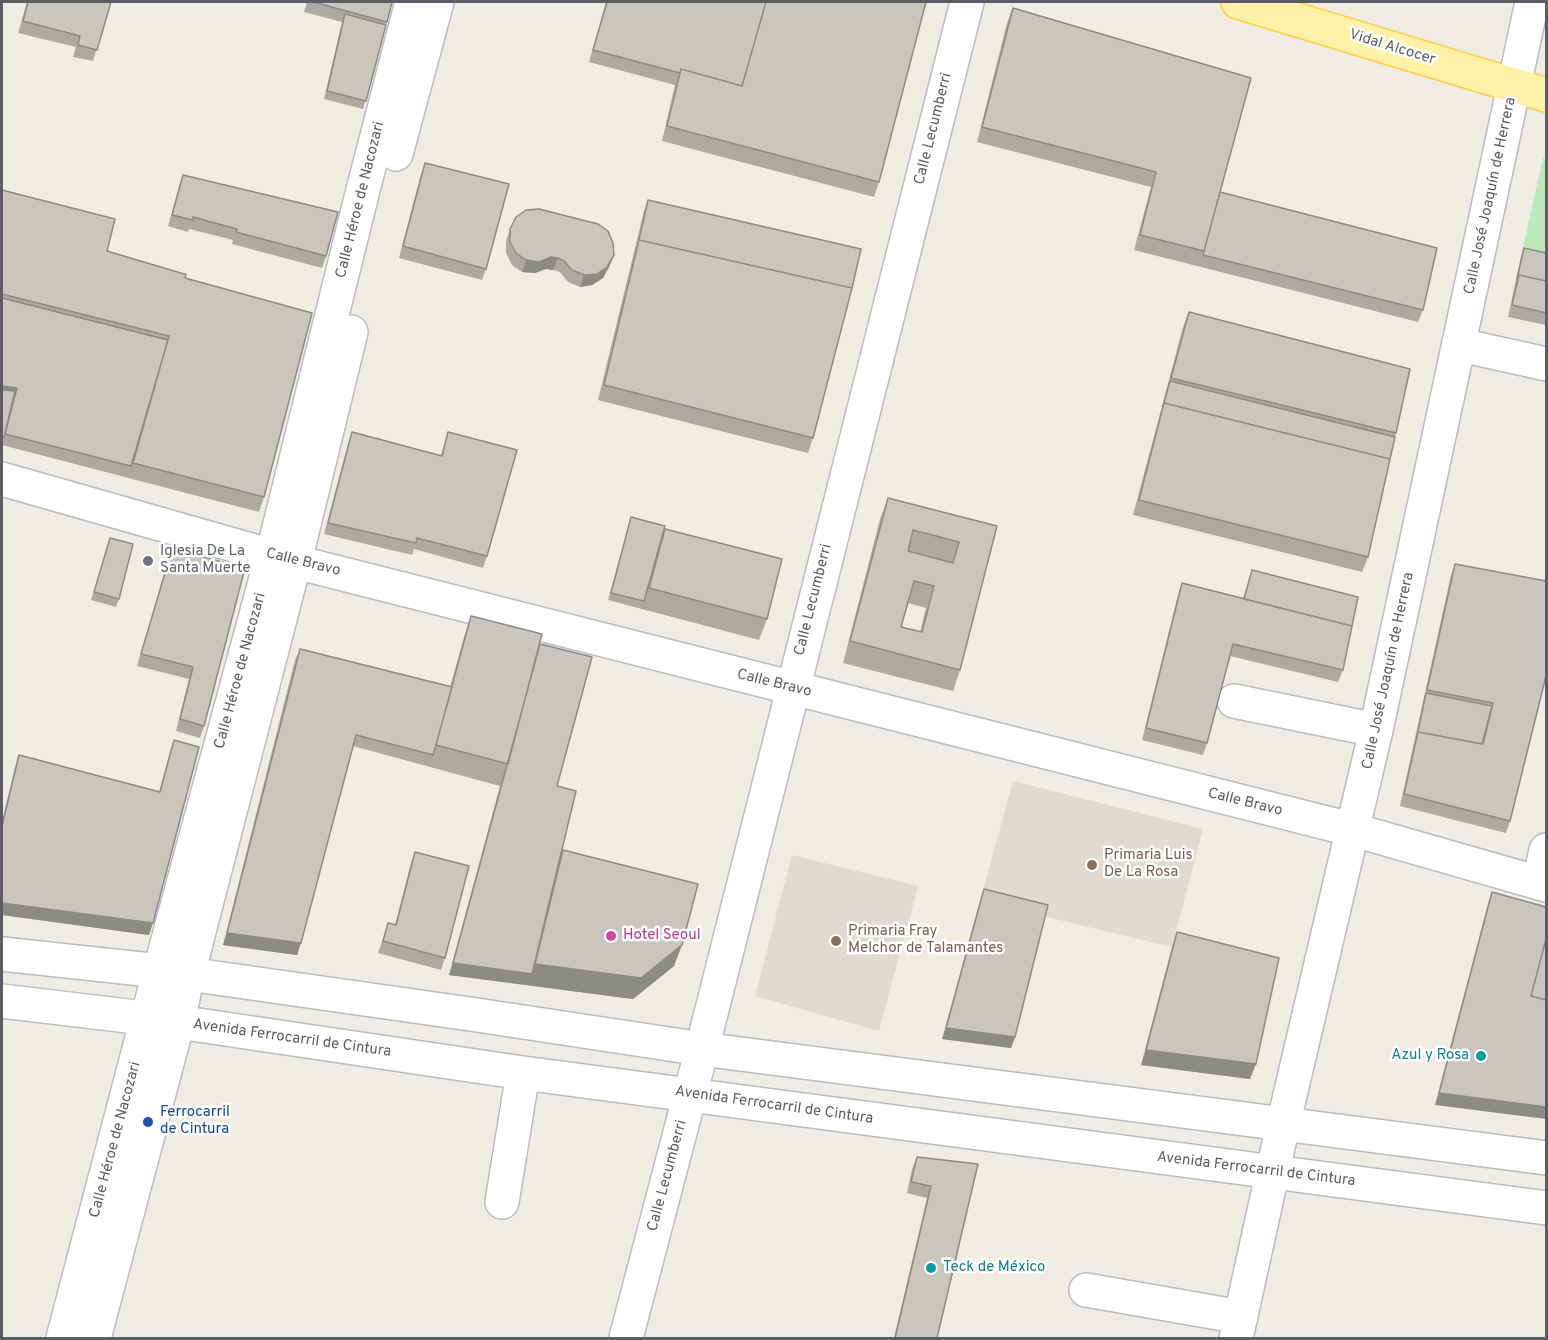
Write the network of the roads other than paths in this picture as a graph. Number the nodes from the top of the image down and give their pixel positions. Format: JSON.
{"nodes":[{"id":1,"x":412,"y":2,"type":"edge"},
{"id":2,"x":437,"y":2,"type":"edge"},
{"id":3,"x":967,"y":2,"type":"edge"},
{"id":4,"x":1238,"y":2,"type":"edge"},
{"id":5,"x":1532,"y":2,"type":"edge"},
{"id":6,"x":1514,"y":86,"type":"junction"},
{"id":7,"x":1546,"y":96,"type":"edge"},
{"id":8,"x":1460,"y":345,"type":"junction"},
{"id":9,"x":1546,"y":364,"type":"edge"},
{"id":10,"x":2,"y":479,"type":"edge"},
{"id":11,"x":284,"y":559,"type":"junction"},
{"id":12,"x":792,"y":688,"type":"junction"},
{"id":13,"x":1234,"y":701,"type":"dead end"},
{"id":14,"x":1376,"y":730,"type":"junction"},
{"id":15,"x":1354,"y":830,"type":"junction"},
{"id":16,"x":1546,"y":850,"type":"edge"},
{"id":17,"x":1543,"y":884,"type":"edge"},
{"id":18,"x":2,"y":954,"type":"edge"},
{"id":19,"x":174,"y":974,"type":"junction"},
{"id":20,"x":2,"y":1001,"type":"edge"},
{"id":21,"x":163,"y":1021,"type":"junction"},
{"id":22,"x":702,"y":1049,"type":"junction"},
{"id":23,"x":523,"y":1073,"type":"junction"},
{"id":24,"x":690,"y":1095,"type":"junction"},
{"id":25,"x":1283,"y":1125,"type":"junction"},
{"id":26,"x":1546,"y":1158,"type":"edge"},
{"id":27,"x":1273,"y":1172,"type":"junction"},
{"id":28,"x":501,"y":1202,"type":"dead end"},
{"id":29,"x":1546,"y":1208,"type":"edge"},
{"id":30,"x":1086,"y":1290,"type":"dead end"},
{"id":31,"x":1239,"y":1328,"type":"edge"},
{"id":32,"x":63,"y":1338,"type":"edge"},
{"id":33,"x":94,"y":1338,"type":"edge"},
{"id":34,"x":626,"y":1338,"type":"edge"}],
"edges":[{"from":1,"to":11,"type":"street","name":"Calle Héroe de Nacozari"},
{"from":2,"to":11,"type":"street","name":"Calle Héroe de Nacozari"},
{"from":3,"to":12,"type":"street","name":"Calle Lecumberri"},
{"from":4,"to":6,"type":"main road","name":"Vidal Alcocer"},
{"from":5,"to":6,"type":"street","name":"Calle José Joaquín de Herrera"},
{"from":6,"to":7,"type":"main road","name":"Vidal Alcocer"},
{"from":6,"to":8,"type":"street","name":"Calle José Joaquín de Herrera"},
{"from":8,"to":9,"type":"street"},
{"from":8,"to":14,"type":"street","name":"Calle José Joaquín de Herrera"},
{"from":10,"to":11,"type":"street","name":"Calle Bravo"},
{"from":11,"to":12,"type":"street","name":"Calle Bravo"},
{"from":11,"to":19,"type":"street","name":"Calle Héroe de Nacozari"},
{"from":12,"to":15,"type":"street","name":"Calle Bravo"},
{"from":12,"to":22,"type":"street","name":"Calle Lecumberri"},
{"from":13,"to":14,"type":"street"},
{"from":14,"to":15,"type":"street","name":"Calle José Joaquín de Herrera"},
{"from":15,"to":17,"type":"street","name":"Calle Bravo"},
{"from":15,"to":25,"type":"street","name":"Calle José Joaquín de Herrera"},
{"from":16,"to":17,"type":"street"},
{"from":18,"to":19,"type":"street"},
{"from":19,"to":21,"type":"street","name":"Calle Héroe de Nacozari"},
{"from":19,"to":22,"type":"street"},
{"from":20,"to":21,"type":"street","name":"Avenida Ferrocarril de Cintura"},
{"from":21,"to":23,"type":"street","name":"Avenida Ferrocarril de Cintura"},
{"from":21,"to":32,"type":"street","name":"Calle Héroe de Nacozari"},
{"from":21,"to":33,"type":"street","name":"Calle Héroe de Nacozari"},
{"from":22,"to":24,"type":"street","name":"Calle Lecumberri"},
{"from":22,"to":25,"type":"street"},
{"from":23,"to":24,"type":"street","name":"Avenida Ferrocarril de Cintura"},
{"from":23,"to":28,"type":"street"},
{"from":24,"to":27,"type":"street","name":"Avenida Ferrocarril de Cintura"},
{"from":24,"to":34,"type":"street","name":"Calle Lecumberri"},
{"from":25,"to":26,"type":"street"},
{"from":25,"to":27,"type":"street","name":"Calle José Joaquín de Herrera"},
{"from":27,"to":29,"type":"street","name":"Avenida Ferrocarril de Cintura"},
{"from":27,"to":31,"type":"street","name":"Calle José Joaquín de Herrera"},
{"from":30,"to":31,"type":"street"}]}
